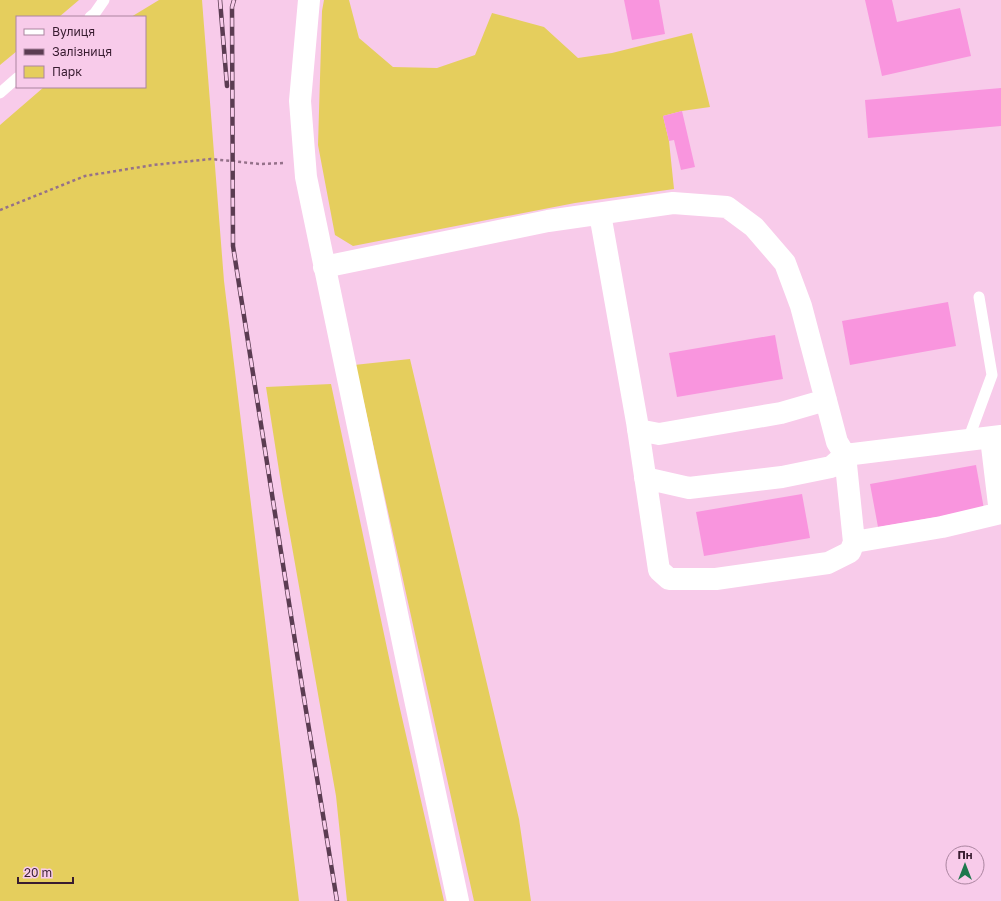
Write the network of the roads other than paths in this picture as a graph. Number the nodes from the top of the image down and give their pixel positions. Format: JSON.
{"nodes":[{"id":1,"x":104,"y":0,"type":"edge"},
{"id":2,"x":309,"y":0,"type":"edge"},
{"id":3,"x":91,"y":16,"type":"edge"},
{"id":4,"x":16,"y":79,"type":"edge"},
{"id":5,"x":0,"y":92,"type":"edge"},
{"id":6,"x":600,"y":214,"type":"junction"},
{"id":7,"x":324,"y":267,"type":"junction"},
{"id":8,"x":979,"y":297,"type":"dead end"},
{"id":9,"x":997,"y":374,"type":"edge"},
{"id":10,"x":826,"y":400,"type":"junction"},
{"id":11,"x":638,"y":430,"type":"junction"},
{"id":12,"x":996,"y":437,"type":"edge"},
{"id":13,"x":968,"y":440,"type":"junction"},
{"id":14,"x":845,"y":455,"type":"junction"},
{"id":15,"x":645,"y":478,"type":"junction"},
{"id":16,"x":1000,"y":513,"type":"edge"},
{"id":17,"x":854,"y":542,"type":"junction"},
{"id":18,"x":458,"y":901,"type":"edge"}],
"edges":[{"from":1,"to":3,"type":"lane"},
{"from":2,"to":7,"type":"street"},
{"from":4,"to":5,"type":"lane"},
{"from":6,"to":7,"type":"street"},
{"from":6,"to":10,"type":"street"},
{"from":6,"to":11,"type":"street"},
{"from":7,"to":18,"type":"street"},
{"from":8,"to":9,"type":"lane"},
{"from":9,"to":13,"type":"lane"},
{"from":10,"to":11,"type":"street"},
{"from":10,"to":14,"type":"street"},
{"from":11,"to":15,"type":"street"},
{"from":12,"to":13,"type":"street"},
{"from":12,"to":16,"type":"street"},
{"from":13,"to":14,"type":"street"},
{"from":14,"to":15,"type":"street"},
{"from":14,"to":17,"type":"street"},
{"from":15,"to":17,"type":"street"},
{"from":16,"to":17,"type":"street"}]}
